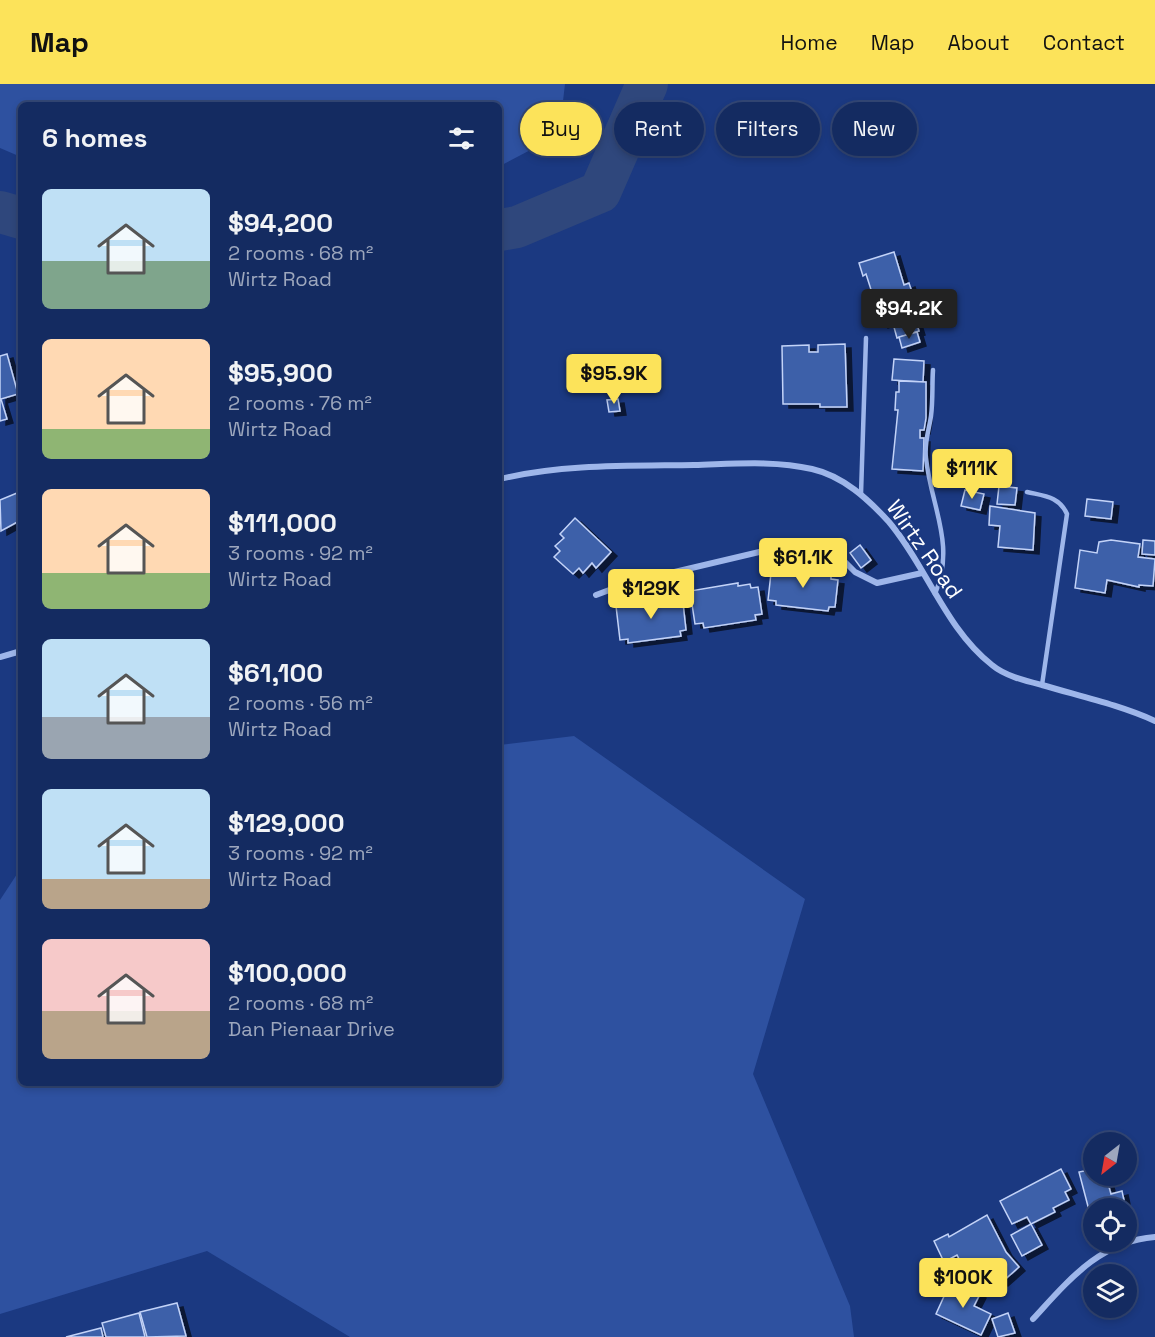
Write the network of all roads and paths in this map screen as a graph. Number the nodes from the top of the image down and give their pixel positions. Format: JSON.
{"nodes":[{"id":1,"x":866,"y":338,"type":"dead end"},
{"id":2,"x":933,"y":370,"type":"dead end"},
{"id":3,"x":502,"y":479,"type":"edge"},
{"id":4,"x":1027,"y":492,"type":"dead end"},
{"id":5,"x":861,"y":494,"type":"junction"},
{"id":6,"x":921,"y":573,"type":"junction"},
{"id":7,"x":935,"y":594,"type":"junction"},
{"id":8,"x":596,"y":595,"type":"dead end"},
{"id":9,"x":18,"y":652,"type":"edge"},
{"id":10,"x":0,"y":657,"type":"edge"},
{"id":11,"x":1042,"y":685,"type":"junction"},
{"id":12,"x":1155,"y":721,"type":"edge"},
{"id":13,"x":1155,"y":1237,"type":"edge"},
{"id":14,"x":1033,"y":1319,"type":"dead end"}],
"edges":[{"from":1,"to":5,"type":"lane"},
{"from":2,"to":7,"type":"lane"},
{"from":3,"to":5,"type":"street","name":"Wirtz Road"},
{"from":4,"to":11,"type":"lane"},
{"from":5,"to":6,"type":"street","name":"Wirtz Road"},
{"from":6,"to":7,"type":"street","name":"Wirtz Road"},
{"from":6,"to":8,"type":"street"},
{"from":7,"to":11,"type":"street","name":"Wirtz Road"},
{"from":9,"to":10,"type":"street"},
{"from":11,"to":12,"type":"street","name":"Wirtz Road"},
{"from":13,"to":14,"type":"street"}]}
